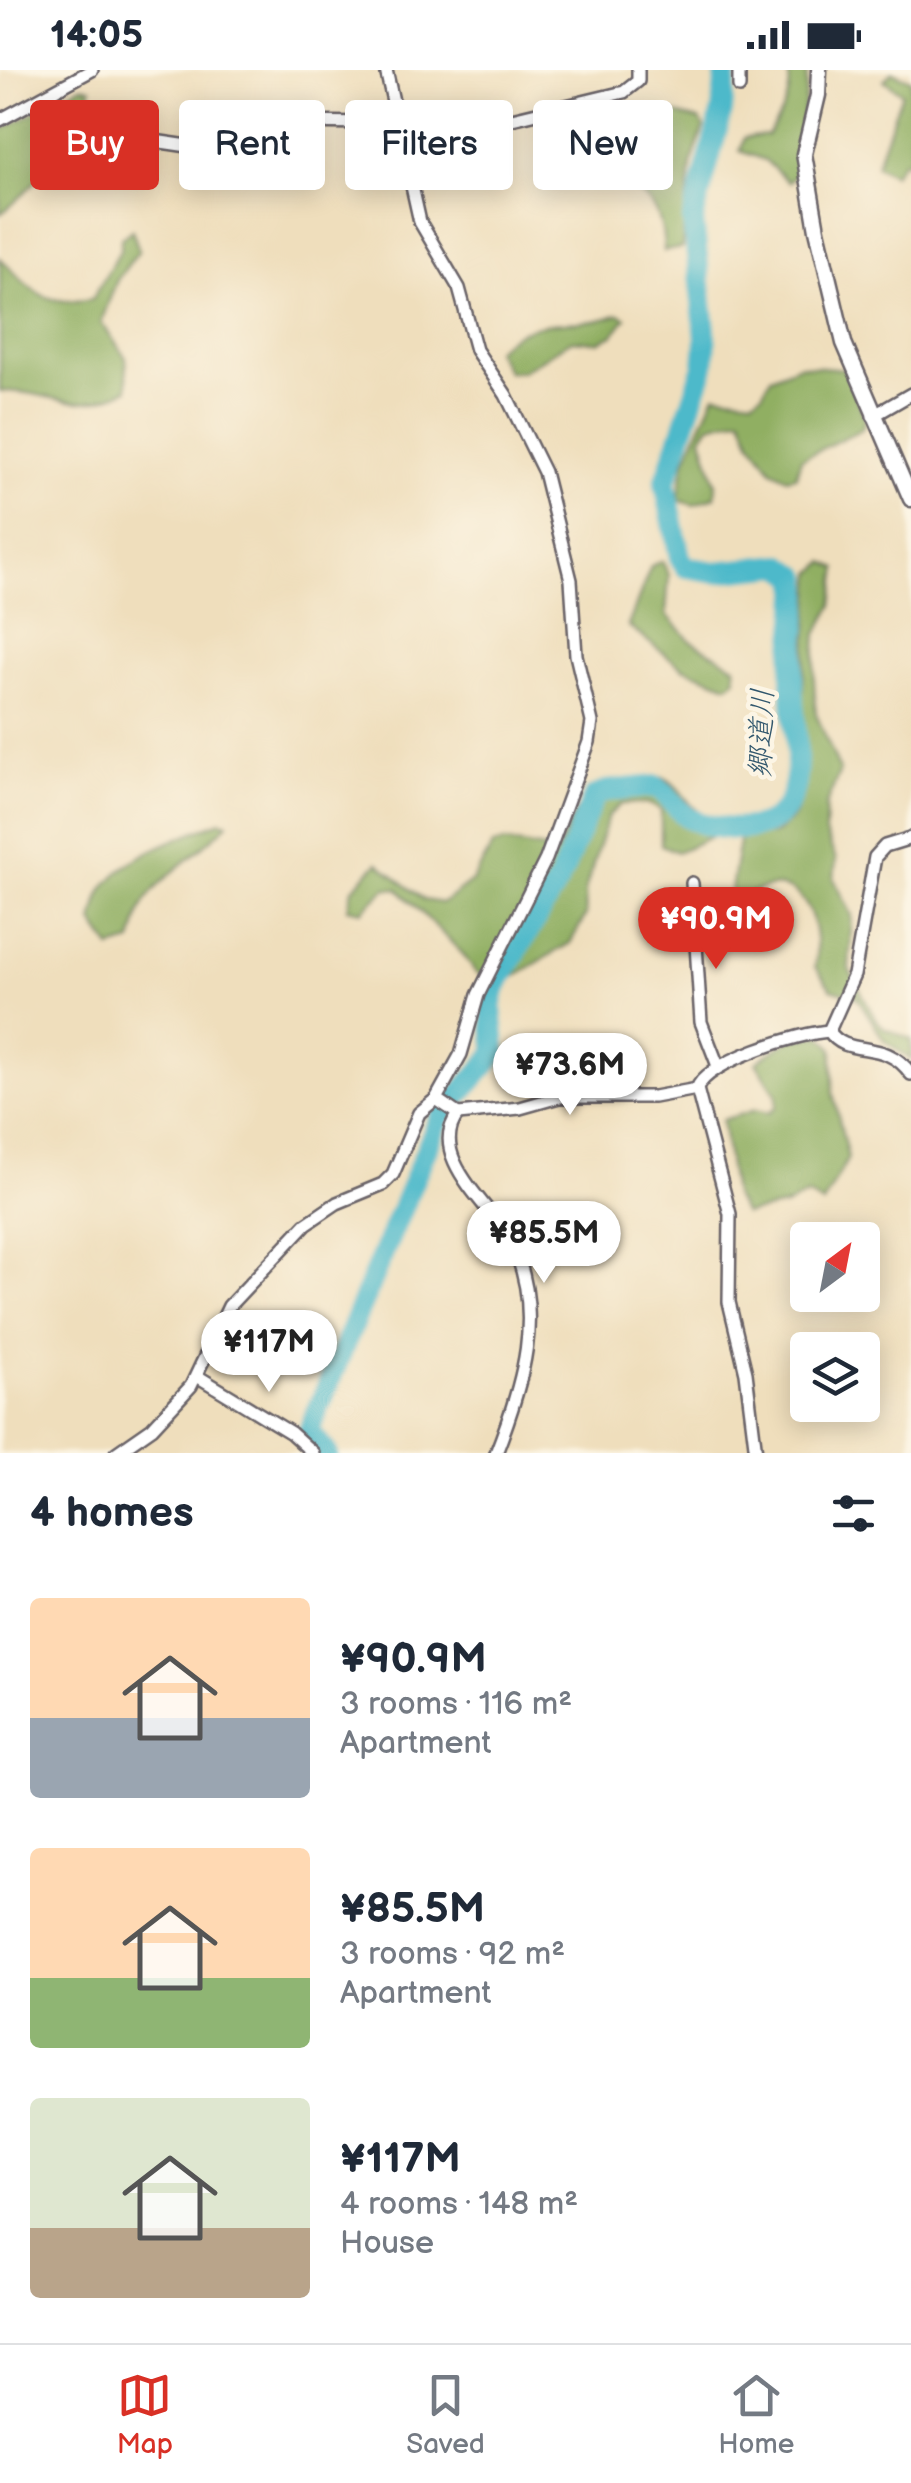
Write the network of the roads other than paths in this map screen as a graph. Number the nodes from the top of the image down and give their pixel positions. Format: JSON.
{"nodes":[{"id":1,"x":92,"y":70,"type":"edge"},
{"id":2,"x":386,"y":70,"type":"edge"},
{"id":3,"x":638,"y":70,"type":"edge"},
{"id":4,"x":739,"y":70,"type":"edge"},
{"id":5,"x":819,"y":70,"type":"edge"},
{"id":6,"x":739,"y":87,"type":"dead end"},
{"id":7,"x":394,"y":100,"type":"edge"},
{"id":8,"x":513,"y":118,"type":"edge"},
{"id":9,"x":0,"y":120,"type":"edge"},
{"id":10,"x":345,"y":121,"type":"edge"},
{"id":11,"x":159,"y":142,"type":"edge"},
{"id":12,"x":414,"y":190,"type":"edge"},
{"id":13,"x":911,"y":394,"type":"edge"},
{"id":14,"x":873,"y":416,"type":"junction"},
{"id":15,"x":911,"y":499,"type":"edge"},
{"id":16,"x":911,"y":838,"type":"edge"},
{"id":17,"x":692,"y":882,"type":"dead end"},
{"id":18,"x":829,"y":1031,"type":"junction"},
{"id":19,"x":718,"y":1066,"type":"junction"},
{"id":20,"x":911,"y":1074,"type":"edge"},
{"id":21,"x":698,"y":1088,"type":"junction"},
{"id":22,"x":439,"y":1101,"type":"junction"},
{"id":23,"x":456,"y":1112,"type":"junction"},
{"id":24,"x":197,"y":1376,"type":"junction"},
{"id":25,"x":116,"y":1453,"type":"edge"},
{"id":26,"x":313,"y":1453,"type":"edge"},
{"id":27,"x":496,"y":1453,"type":"edge"},
{"id":28,"x":756,"y":1453,"type":"edge"}],
"edges":[{"from":1,"to":9,"type":"street"},
{"from":2,"to":7,"type":"street"},
{"from":3,"to":8,"type":"street"},
{"from":4,"to":6,"type":"street"},
{"from":5,"to":14,"type":"street"},
{"from":10,"to":11,"type":"street"},
{"from":12,"to":22,"type":"street"},
{"from":13,"to":14,"type":"street"},
{"from":14,"to":15,"type":"street"},
{"from":16,"to":18,"type":"street"},
{"from":17,"to":19,"type":"street"},
{"from":18,"to":19,"type":"street"},
{"from":18,"to":20,"type":"street"},
{"from":19,"to":21,"type":"street"},
{"from":21,"to":23,"type":"street"},
{"from":21,"to":28,"type":"street"},
{"from":22,"to":23,"type":"street"},
{"from":22,"to":24,"type":"street"},
{"from":23,"to":27,"type":"street"},
{"from":24,"to":25,"type":"street"},
{"from":24,"to":26,"type":"street"}]}
